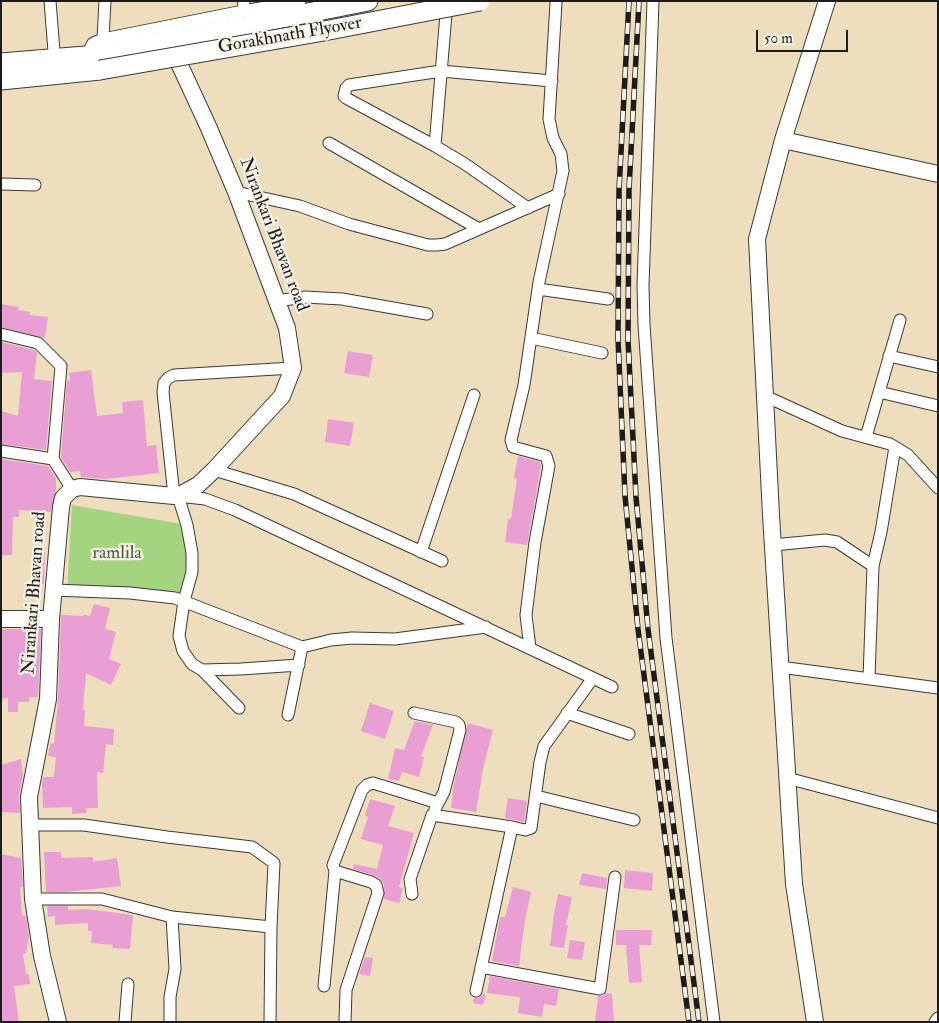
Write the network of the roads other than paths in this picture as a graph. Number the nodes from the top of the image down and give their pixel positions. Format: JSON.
{"nodes":[{"id":1,"x":50,"y":1,"type":"edge"},
{"id":2,"x":105,"y":1,"type":"edge"},
{"id":3,"x":300,"y":1,"type":"edge"},
{"id":4,"x":368,"y":1,"type":"edge"},
{"id":5,"x":446,"y":1,"type":"edge"},
{"id":6,"x":480,"y":1,"type":"edge"},
{"id":7,"x":653,"y":1,"type":"edge"},
{"id":8,"x":827,"y":1,"type":"edge"},
{"id":9,"x":556,"y":3,"type":"dead end"},
{"id":10,"x":244,"y":6,"type":"edge"},
{"id":11,"x":96,"y":55,"type":"junction"},
{"id":12,"x":1,"y":63,"type":"edge"},
{"id":13,"x":55,"y":66,"type":"junction"},
{"id":14,"x":441,"y":71,"type":"junction"},
{"id":15,"x":1,"y":80,"type":"edge"},
{"id":16,"x":552,"y":81,"type":"junction"},
{"id":17,"x":783,"y":140,"type":"junction"},
{"id":18,"x":329,"y":144,"type":"dead end"},
{"id":19,"x":434,"y":146,"type":"junction"},
{"id":20,"x":938,"y":174,"type":"edge"},
{"id":21,"x":1,"y":184,"type":"edge"},
{"id":22,"x":35,"y":186,"type":"dead end"},
{"id":23,"x":236,"y":192,"type":"junction"},
{"id":24,"x":559,"y":194,"type":"junction"},
{"id":25,"x":528,"y":208,"type":"junction"},
{"id":26,"x":479,"y":229,"type":"junction"},
{"id":27,"x":538,"y":290,"type":"junction"},
{"id":28,"x":608,"y":299,"type":"dead end"},
{"id":29,"x":276,"y":301,"type":"junction"},
{"id":30,"x":427,"y":314,"type":"dead end"},
{"id":31,"x":900,"y":320,"type":"dead end"},
{"id":32,"x":1,"y":334,"type":"edge"},
{"id":33,"x":531,"y":338,"type":"junction"},
{"id":34,"x":602,"y":353,"type":"dead end"},
{"id":35,"x":889,"y":356,"type":"junction"},
{"id":36,"x":938,"y":367,"type":"edge"},
{"id":37,"x":293,"y":368,"type":"junction"},
{"id":38,"x":879,"y":392,"type":"junction"},
{"id":39,"x":474,"y":395,"type":"dead end"},
{"id":40,"x":765,"y":396,"type":"junction"},
{"id":41,"x":938,"y":406,"type":"edge"},
{"id":42,"x":866,"y":437,"type":"junction"},
{"id":43,"x":896,"y":447,"type":"junction"},
{"id":44,"x":1,"y":450,"type":"edge"},
{"id":45,"x":53,"y":459,"type":"junction"},
{"id":46,"x":214,"y":470,"type":"junction"},
{"id":47,"x":938,"y":488,"type":"edge"},
{"id":48,"x":72,"y":489,"type":"junction"},
{"id":49,"x":176,"y":496,"type":"junction"},
{"id":50,"x":773,"y":545,"type":"junction"},
{"id":51,"x":421,"y":552,"type":"junction"},
{"id":52,"x":442,"y":561,"type":"dead end"},
{"id":53,"x":873,"y":566,"type":"junction"},
{"id":54,"x":54,"y":590,"type":"junction"},
{"id":55,"x":184,"y":601,"type":"junction"},
{"id":56,"x":1,"y":619,"type":"edge"},
{"id":57,"x":51,"y":619,"type":"junction"},
{"id":58,"x":486,"y":628,"type":"junction"},
{"id":59,"x":302,"y":647,"type":"junction"},
{"id":60,"x":530,"y":648,"type":"junction"},
{"id":61,"x":299,"y":665,"type":"junction"},
{"id":62,"x":780,"y":667,"type":"junction"},
{"id":63,"x":202,"y":670,"type":"junction"},
{"id":64,"x":593,"y":678,"type":"junction"},
{"id":65,"x":869,"y":678,"type":"junction"},
{"id":66,"x":612,"y":687,"type":"dead end"},
{"id":67,"x":938,"y":688,"type":"edge"},
{"id":68,"x":239,"y":708,"type":"dead end"},
{"id":69,"x":414,"y":713,"type":"dead end"},
{"id":70,"x":567,"y":713,"type":"junction"},
{"id":71,"x":288,"y":715,"type":"dead end"},
{"id":72,"x":629,"y":734,"type":"dead end"},
{"id":73,"x":787,"y":778,"type":"junction"},
{"id":74,"x":536,"y":796,"type":"junction"},
{"id":75,"x":438,"y":803,"type":"junction"},
{"id":76,"x":432,"y":815,"type":"junction"},
{"id":77,"x":938,"y":818,"type":"edge"},
{"id":78,"x":634,"y":820,"type":"dead end"},
{"id":79,"x":30,"y":825,"type":"junction"},
{"id":80,"x":512,"y":827,"type":"junction"},
{"id":81,"x":335,"y":871,"type":"junction"},
{"id":82,"x":615,"y":877,"type":"dead end"},
{"id":83,"x":412,"y":894,"type":"dead end"},
{"id":84,"x":34,"y":899,"type":"junction"},
{"id":85,"x":172,"y":917,"type":"junction"},
{"id":86,"x":271,"y":927,"type":"junction"},
{"id":87,"x":481,"y":967,"type":"junction"},
{"id":88,"x":128,"y":984,"type":"dead end"},
{"id":89,"x":324,"y":986,"type":"dead end"},
{"id":90,"x":476,"y":990,"type":"dead end"},
{"id":91,"x":938,"y":1018,"type":"edge"},
{"id":92,"x":58,"y":1022,"type":"edge"},
{"id":93,"x":125,"y":1022,"type":"edge"},
{"id":94,"x":170,"y":1022,"type":"edge"},
{"id":95,"x":270,"y":1022,"type":"edge"},
{"id":96,"x":345,"y":1022,"type":"edge"},
{"id":97,"x":714,"y":1022,"type":"edge"},
{"id":98,"x":815,"y":1022,"type":"edge"},
{"id":99,"x":935,"y":1022,"type":"edge"}],
"edges":[{"from":1,"to":13,"type":"street"},
{"from":2,"to":11,"type":"street"},
{"from":3,"to":10,"type":"street"},
{"from":4,"to":11,"type":"main road","name":"Gorakhnath Flyover"},
{"from":5,"to":14,"type":"street"},
{"from":6,"to":11,"type":"main road","name":"Gorakhnath Flyover","bridge":true},
{"from":7,"to":97,"type":"street"},
{"from":8,"to":17,"type":"street"},
{"from":9,"to":16,"type":"street"},
{"from":10,"to":11,"type":"street"},
{"from":11,"to":13,"type":"main road"},
{"from":11,"to":23,"type":"street","name":"Nirankari Bhavan road"},
{"from":12,"to":13,"type":"main road"},
{"from":13,"to":15,"type":"main road"},
{"from":14,"to":16,"type":"street"},
{"from":14,"to":19,"type":"street"},
{"from":14,"to":19,"type":"street"},
{"from":16,"to":24,"type":"street"},
{"from":17,"to":20,"type":"street"},
{"from":17,"to":40,"type":"street"},
{"from":18,"to":26,"type":"street"},
{"from":19,"to":25,"type":"street"},
{"from":21,"to":22,"type":"street"},
{"from":23,"to":26,"type":"street"},
{"from":23,"to":29,"type":"street","name":"Nirankari Bhavan road"},
{"from":24,"to":25,"type":"street"},
{"from":24,"to":27,"type":"street"},
{"from":25,"to":26,"type":"street"},
{"from":27,"to":28,"type":"street"},
{"from":27,"to":33,"type":"street"},
{"from":29,"to":30,"type":"street"},
{"from":29,"to":37,"type":"street","name":"Nirankari Bhavan road"},
{"from":31,"to":35,"type":"street"},
{"from":32,"to":45,"type":"street"},
{"from":33,"to":34,"type":"street"},
{"from":33,"to":60,"type":"street"},
{"from":35,"to":36,"type":"street"},
{"from":35,"to":38,"type":"street"},
{"from":37,"to":46,"type":"street","name":"Nirankari Bhavan road"},
{"from":37,"to":49,"type":"street"},
{"from":38,"to":41,"type":"street"},
{"from":38,"to":42,"type":"street"},
{"from":39,"to":51,"type":"street"},
{"from":40,"to":42,"type":"street"},
{"from":40,"to":50,"type":"street"},
{"from":42,"to":43,"type":"street"},
{"from":43,"to":47,"type":"street"},
{"from":43,"to":53,"type":"street"},
{"from":44,"to":45,"type":"street"},
{"from":45,"to":48,"type":"street"},
{"from":46,"to":49,"type":"street","name":"Nirankari Bhavan road"},
{"from":46,"to":51,"type":"street"},
{"from":48,"to":49,"type":"street"},
{"from":48,"to":54,"type":"street","name":"Nirankari Bhavan road"},
{"from":49,"to":55,"type":"street"},
{"from":49,"to":58,"type":"street"},
{"from":50,"to":53,"type":"street"},
{"from":50,"to":62,"type":"street"},
{"from":51,"to":52,"type":"street"},
{"from":53,"to":65,"type":"street"},
{"from":54,"to":55,"type":"street"},
{"from":54,"to":57,"type":"street","name":"Nirankari Bhavan road"},
{"from":55,"to":59,"type":"street"},
{"from":55,"to":63,"type":"street"},
{"from":56,"to":57,"type":"street"},
{"from":57,"to":79,"type":"street","name":"Nirankari Bhavan road"},
{"from":58,"to":59,"type":"street"},
{"from":58,"to":60,"type":"street"},
{"from":59,"to":61,"type":"street"},
{"from":60,"to":64,"type":"street"},
{"from":61,"to":63,"type":"street"},
{"from":61,"to":71,"type":"street"},
{"from":62,"to":65,"type":"street"},
{"from":62,"to":73,"type":"street"},
{"from":63,"to":68,"type":"street"},
{"from":64,"to":66,"type":"street"},
{"from":64,"to":70,"type":"street"},
{"from":65,"to":67,"type":"street"},
{"from":69,"to":75,"type":"street"},
{"from":70,"to":72,"type":"street"},
{"from":70,"to":74,"type":"street"},
{"from":73,"to":77,"type":"street"},
{"from":73,"to":98,"type":"street"},
{"from":74,"to":78,"type":"street"},
{"from":74,"to":80,"type":"street"},
{"from":75,"to":76,"type":"street"},
{"from":75,"to":81,"type":"street"},
{"from":76,"to":80,"type":"street"},
{"from":76,"to":83,"type":"street"},
{"from":79,"to":84,"type":"street","name":"Nirankari Bhavan road"},
{"from":79,"to":86,"type":"street"},
{"from":80,"to":87,"type":"street"},
{"from":81,"to":89,"type":"street"},
{"from":81,"to":96,"type":"street"},
{"from":82,"to":87,"type":"street"},
{"from":84,"to":85,"type":"street"},
{"from":84,"to":92,"type":"street","name":"Nirankari Bhavan road"},
{"from":85,"to":86,"type":"street"},
{"from":85,"to":94,"type":"street"},
{"from":86,"to":95,"type":"street"},
{"from":87,"to":90,"type":"street"},
{"from":88,"to":93,"type":"street"},
{"from":91,"to":99,"type":"street"}]}
